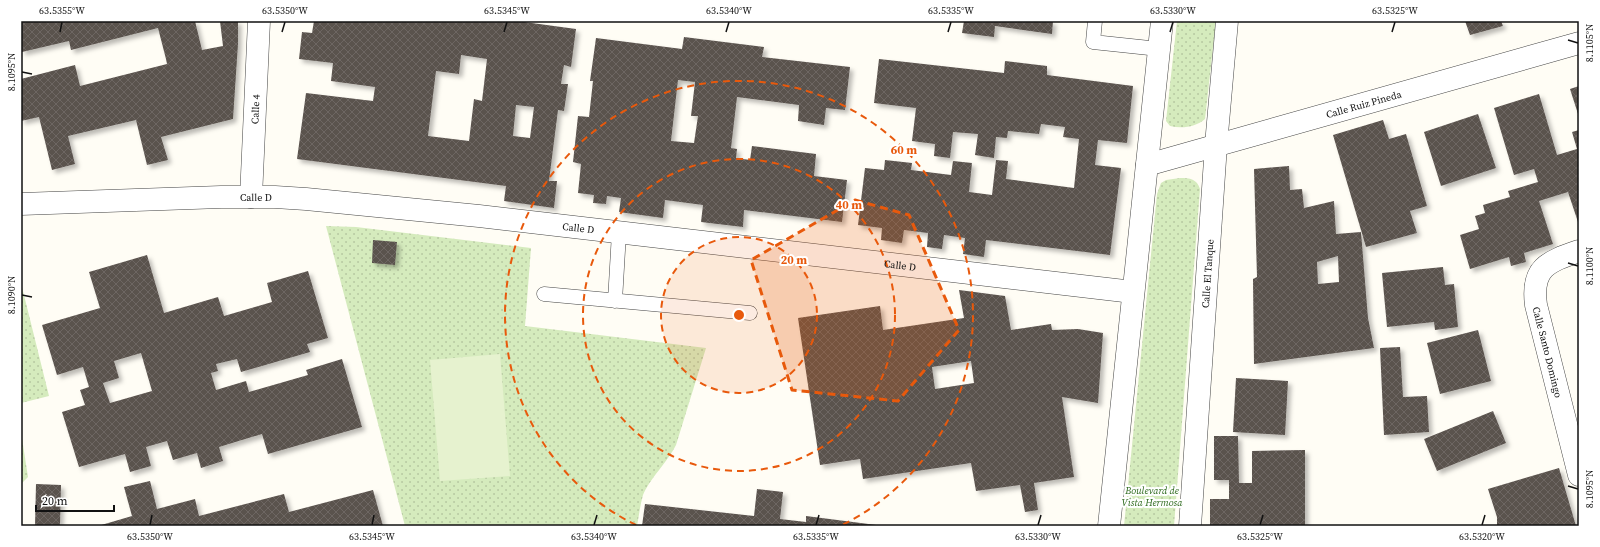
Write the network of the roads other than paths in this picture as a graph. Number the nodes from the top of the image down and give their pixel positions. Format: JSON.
{"nodes":[{"id":1,"x":259,"y":21,"type":"edge"},
{"id":2,"x":1095,"y":21,"type":"edge"},
{"id":3,"x":1162,"y":21,"type":"edge"},
{"id":4,"x":1227,"y":21,"type":"edge"},
{"id":5,"x":1579,"y":43,"type":"edge"},
{"id":6,"x":1160,"y":49,"type":"junction"},
{"id":7,"x":1216,"y":145,"type":"junction"},
{"id":8,"x":1147,"y":165,"type":"junction"},
{"id":9,"x":251,"y":197,"type":"junction"},
{"id":10,"x":21,"y":204,"type":"edge"},
{"id":11,"x":619,"y":233,"type":"junction"},
{"id":12,"x":1579,"y":251,"type":"edge"},
{"id":13,"x":1133,"y":292,"type":"junction"},
{"id":14,"x":544,"y":294,"type":"dead end"},
{"id":15,"x":614,"y":301,"type":"junction"},
{"id":16,"x":750,"y":313,"type":"dead end"},
{"id":17,"x":1579,"y":475,"type":"edge"},
{"id":18,"x":1109,"y":526,"type":"edge"},
{"id":19,"x":1190,"y":526,"type":"edge"}],
"edges":[{"from":1,"to":9,"type":"street","name":"Calle 4"},
{"from":2,"to":6,"type":"lane"},
{"from":3,"to":6,"type":"street"},
{"from":4,"to":7,"type":"street","name":"Calle El Tanque"},
{"from":5,"to":7,"type":"street","name":"Calle Ruiz Pineda"},
{"from":6,"to":8,"type":"street"},
{"from":7,"to":8,"type":"street","name":"Calle Ruiz Pineda"},
{"from":7,"to":19,"type":"street","name":"Calle El Tanque"},
{"from":8,"to":13,"type":"street"},
{"from":9,"to":10,"type":"street","name":"Calle D"},
{"from":9,"to":11,"type":"street","name":"Calle D"},
{"from":11,"to":13,"type":"street","name":"Calle D"},
{"from":11,"to":15,"type":"lane"},
{"from":12,"to":17,"type":"street","name":"Calle Santo Domingo"},
{"from":13,"to":18,"type":"street"},
{"from":14,"to":15,"type":"lane"},
{"from":15,"to":16,"type":"lane"}]}
